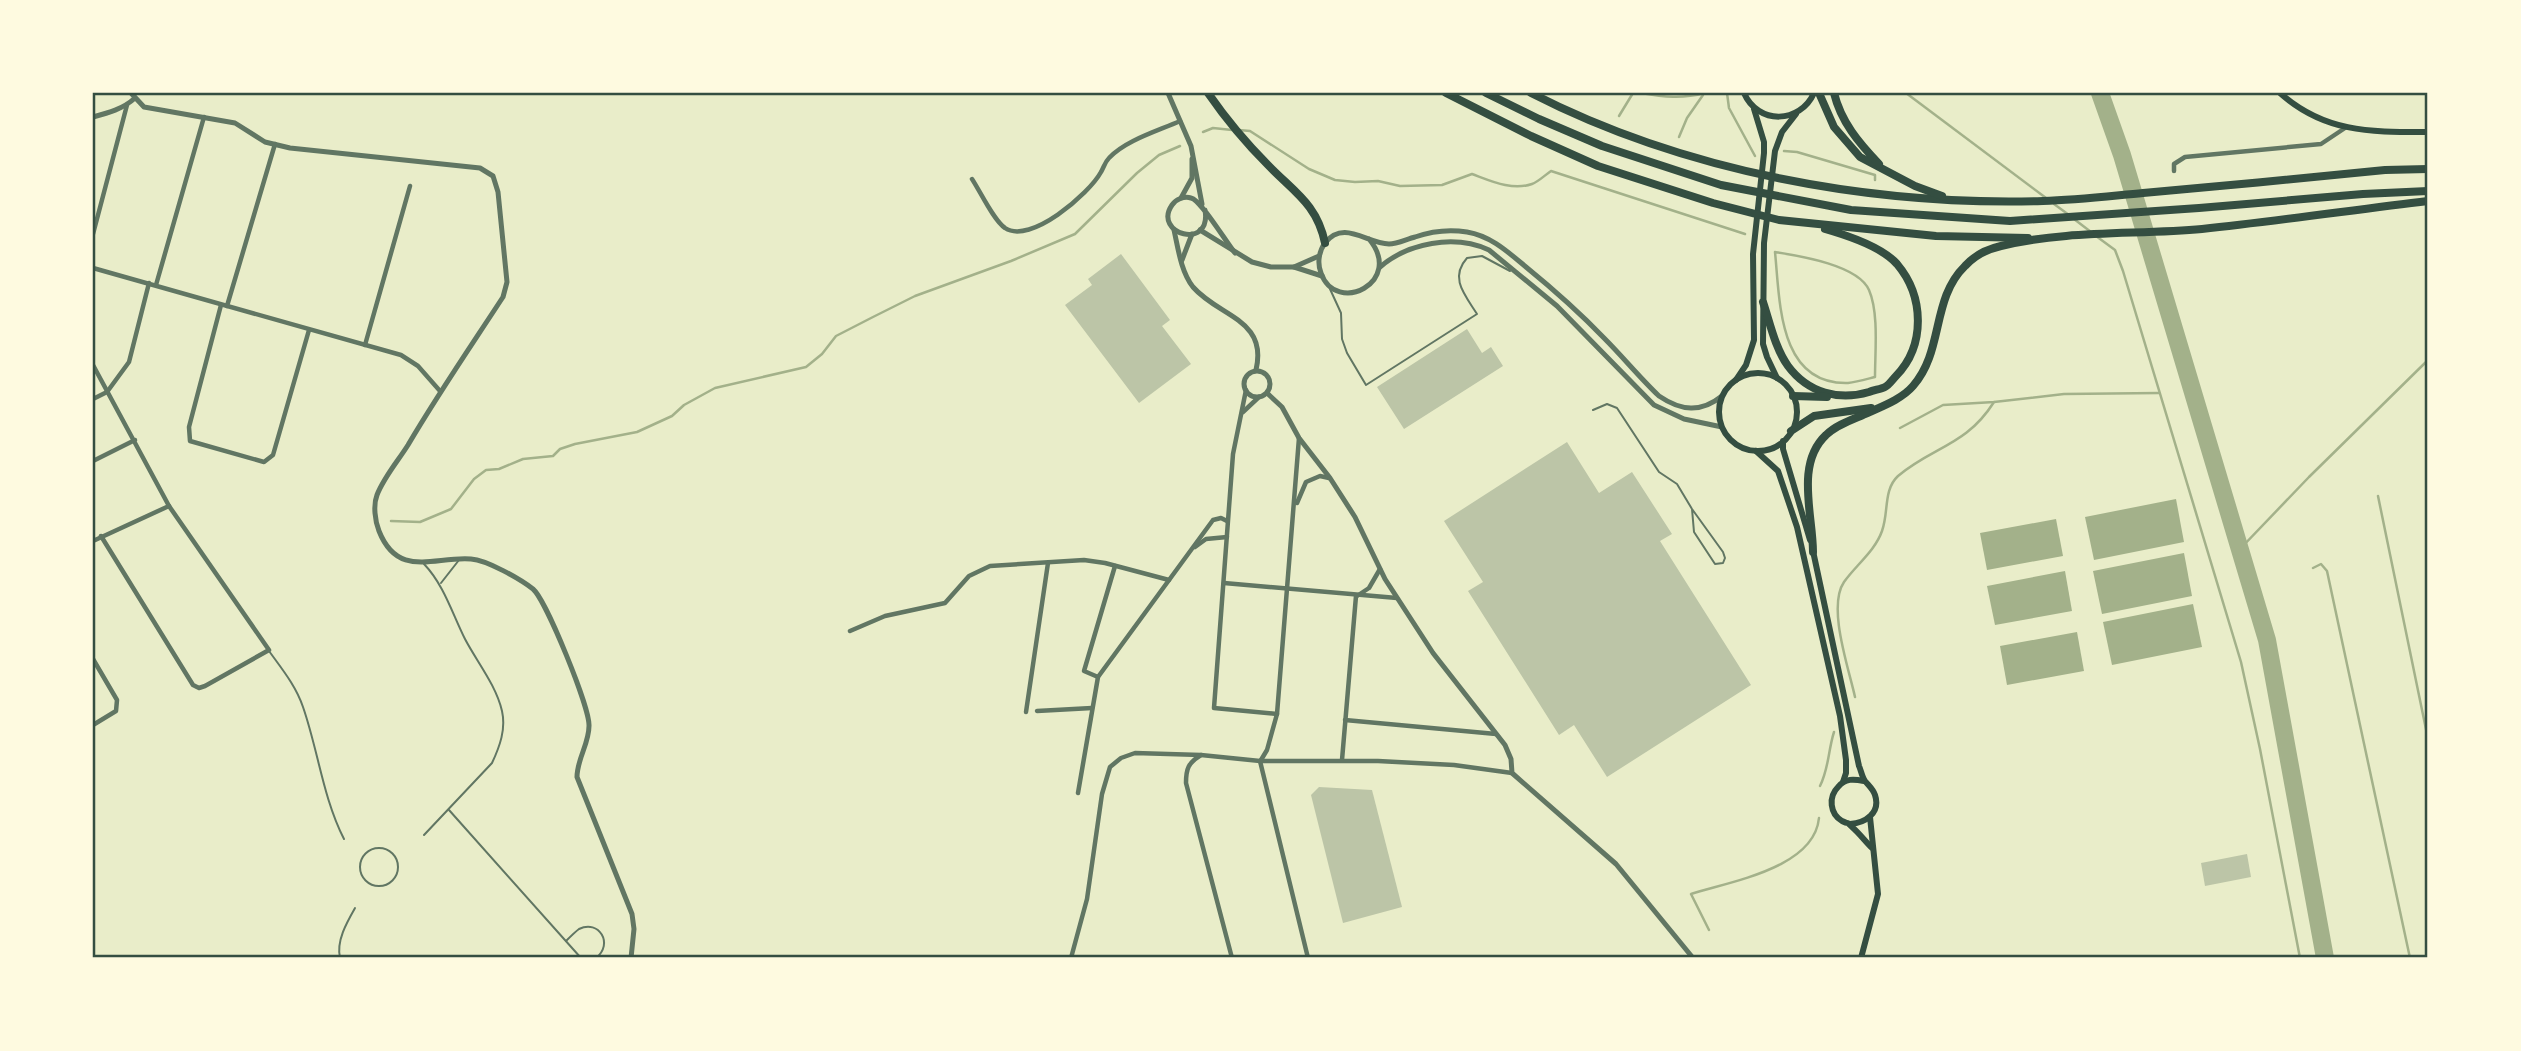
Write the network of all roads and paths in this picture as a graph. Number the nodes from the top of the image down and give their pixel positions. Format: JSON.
{"nodes":[{"id":1,"x":1168,"y":93,"type":"edge"},
{"id":2,"x":1446,"y":93,"type":"edge"},
{"id":3,"x":1486,"y":93,"type":"edge"},
{"id":4,"x":1531,"y":93,"type":"edge"},
{"id":5,"x":1744,"y":93,"type":"edge"},
{"id":6,"x":1814,"y":93,"type":"edge"},
{"id":7,"x":1819,"y":93,"type":"edge"},
{"id":8,"x":1834,"y":93,"type":"edge"},
{"id":9,"x":2280,"y":93,"type":"edge"},
{"id":10,"x":133,"y":95,"type":"edge"},
{"id":11,"x":1210,"y":96,"type":"edge"},
{"id":12,"x":127,"y":105,"type":"junction"},
{"id":13,"x":1755,"y":109,"type":"junction"},
{"id":14,"x":1796,"y":114,"type":"junction"},
{"id":15,"x":204,"y":116,"type":"junction"},
{"id":16,"x":93,"y":117,"type":"edge"},
{"id":17,"x":1181,"y":121,"type":"junction"},
{"id":18,"x":2345,"y":128,"type":"junction"},
{"id":19,"x":2428,"y":132,"type":"edge"},
{"id":20,"x":275,"y":144,"type":"junction"},
{"id":21,"x":1191,"y":146,"type":"junction"},
{"id":22,"x":1884,"y":169,"type":"junction"},
{"id":23,"x":2428,"y":169,"type":"edge"},
{"id":24,"x":2174,"y":171,"type":"dead end"},
{"id":25,"x":972,"y":179,"type":"dead end"},
{"id":26,"x":410,"y":186,"type":"dead end"},
{"id":27,"x":2428,"y":191,"type":"edge"},
{"id":28,"x":1181,"y":198,"type":"junction"},
{"id":29,"x":1952,"y":201,"type":"junction"},
{"id":30,"x":2428,"y":201,"type":"edge"},
{"id":31,"x":1204,"y":207,"type":"junction"},
{"id":32,"x":1809,"y":224,"type":"junction"},
{"id":33,"x":1174,"y":230,"type":"junction"},
{"id":34,"x":1200,"y":230,"type":"junction"},
{"id":35,"x":93,"y":234,"type":"edge"},
{"id":36,"x":1192,"y":234,"type":"junction"},
{"id":37,"x":1369,"y":239,"type":"junction"},
{"id":38,"x":2038,"y":239,"type":"junction"},
{"id":39,"x":1325,"y":243,"type":"junction"},
{"id":40,"x":1235,"y":253,"type":"junction"},
{"id":41,"x":1319,"y":256,"type":"junction"},
{"id":42,"x":1182,"y":260,"type":"junction"},
{"id":43,"x":1294,"y":267,"type":"junction"},
{"id":44,"x":1380,"y":267,"type":"junction"},
{"id":45,"x":93,"y":268,"type":"edge"},
{"id":46,"x":1322,"y":276,"type":"junction"},
{"id":47,"x":1521,"y":276,"type":"junction"},
{"id":48,"x":149,"y":283,"type":"junction"},
{"id":49,"x":156,"y":285,"type":"junction"},
{"id":50,"x":1329,"y":286,"type":"junction"},
{"id":51,"x":1763,"y":302,"type":"junction"},
{"id":52,"x":224,"y":306,"type":"junction"},
{"id":53,"x":309,"y":330,"type":"junction"},
{"id":54,"x":365,"y":345,"type":"junction"},
{"id":55,"x":93,"y":365,"type":"edge"},
{"id":56,"x":1256,"y":370,"type":"junction"},
{"id":57,"x":1777,"y":378,"type":"junction"},
{"id":58,"x":1736,"y":380,"type":"junction"},
{"id":59,"x":1246,"y":390,"type":"junction"},
{"id":60,"x":440,"y":391,"type":"junction"},
{"id":61,"x":107,"y":392,"type":"junction"},
{"id":62,"x":1267,"y":393,"type":"junction"},
{"id":63,"x":1722,"y":396,"type":"junction"},
{"id":64,"x":1793,"y":396,"type":"junction"},
{"id":65,"x":1259,"y":397,"type":"junction"},
{"id":66,"x":1844,"y":397,"type":"junction"},
{"id":67,"x":93,"y":399,"type":"edge"},
{"id":68,"x":1881,"y":407,"type":"junction"},
{"id":69,"x":1593,"y":410,"type":"dead end"},
{"id":70,"x":1242,"y":412,"type":"junction"},
{"id":71,"x":1722,"y":428,"type":"junction"},
{"id":72,"x":1791,"y":431,"type":"junction"},
{"id":73,"x":1299,"y":438,"type":"junction"},
{"id":74,"x":135,"y":440,"type":"junction"},
{"id":75,"x":1783,"y":441,"type":"junction"},
{"id":76,"x":1756,"y":451,"type":"junction"},
{"id":77,"x":93,"y":461,"type":"edge"},
{"id":78,"x":1330,"y":478,"type":"junction"},
{"id":79,"x":169,"y":506,"type":"junction"},
{"id":80,"x":1692,"y":509,"type":"junction"},
{"id":81,"x":1295,"y":510,"type":"junction"},
{"id":82,"x":1227,"y":521,"type":"junction"},
{"id":83,"x":102,"y":536,"type":"junction"},
{"id":84,"x":1227,"y":537,"type":"junction"},
{"id":85,"x":93,"y":541,"type":"edge"},
{"id":86,"x":1192,"y":549,"type":"junction"},
{"id":87,"x":1813,"y":552,"type":"junction"},
{"id":88,"x":459,"y":560,"type":"junction"},
{"id":89,"x":423,"y":563,"type":"junction"},
{"id":90,"x":1048,"y":563,"type":"junction"},
{"id":91,"x":1115,"y":566,"type":"junction"},
{"id":92,"x":1380,"y":569,"type":"junction"},
{"id":93,"x":1169,"y":580,"type":"junction"},
{"id":94,"x":1224,"y":583,"type":"junction"},
{"id":95,"x":441,"y":584,"type":"junction"},
{"id":96,"x":1288,"y":587,"type":"junction"},
{"id":97,"x":1356,"y":596,"type":"junction"},
{"id":98,"x":1397,"y":598,"type":"junction"},
{"id":99,"x":850,"y":631,"type":"dead end"},
{"id":100,"x":269,"y":650,"type":"junction"},
{"id":101,"x":93,"y":659,"type":"edge"},
{"id":102,"x":1098,"y":677,"type":"junction"},
{"id":103,"x":1092,"y":708,"type":"junction"},
{"id":104,"x":1037,"y":711,"type":"dead end"},
{"id":105,"x":1026,"y":712,"type":"dead end"},
{"id":106,"x":1277,"y":714,"type":"junction"},
{"id":107,"x":1345,"y":720,"type":"junction"},
{"id":108,"x":93,"y":724,"type":"edge"},
{"id":109,"x":1496,"y":734,"type":"junction"},
{"id":110,"x":1201,"y":755,"type":"junction"},
{"id":111,"x":1342,"y":760,"type":"junction"},
{"id":112,"x":1260,"y":761,"type":"junction"},
{"id":113,"x":1512,"y":773,"type":"junction"},
{"id":114,"x":1864,"y":781,"type":"junction"},
{"id":115,"x":1843,"y":782,"type":"junction"},
{"id":116,"x":1078,"y":793,"type":"dead end"},
{"id":117,"x":448,"y":809,"type":"junction"},
{"id":118,"x":1870,"y":817,"type":"junction"},
{"id":119,"x":1850,"y":824,"type":"junction"},
{"id":120,"x":424,"y":835,"type":"dead end"},
{"id":121,"x":344,"y":839,"type":"dead end"},
{"id":122,"x":1872,"y":848,"type":"junction"},
{"id":123,"x":396,"y":876,"type":"joint"},
{"id":124,"x":355,"y":908,"type":"dead end"},
{"id":125,"x":565,"y":942,"type":"junction"},
{"id":126,"x":341,"y":958,"type":"edge"},
{"id":127,"x":580,"y":958,"type":"edge"},
{"id":128,"x":596,"y":958,"type":"edge"},
{"id":129,"x":631,"y":958,"type":"edge"},
{"id":130,"x":1070,"y":958,"type":"edge"},
{"id":131,"x":1232,"y":958,"type":"edge"},
{"id":132,"x":1308,"y":958,"type":"edge"},
{"id":133,"x":1693,"y":958,"type":"edge"},
{"id":134,"x":1861,"y":958,"type":"edge"}],
"edges":[{"from":1,"to":17,"type":"street"},
{"from":2,"to":32,"type":"highway"},
{"from":3,"to":27,"type":"highway"},
{"from":4,"to":29,"type":"highway"},
{"from":5,"to":13,"type":"main road"},
{"from":6,"to":14,"type":"main road"},
{"from":7,"to":22,"type":"highway"},
{"from":8,"to":22,"type":"highway"},
{"from":9,"to":18,"type":"main road"},
{"from":10,"to":12,"type":"street"},
{"from":10,"to":15,"type":"street"},
{"from":11,"to":39,"type":"highway"},
{"from":12,"to":16,"type":"street"},
{"from":12,"to":35,"type":"street"},
{"from":13,"to":14,"type":"main road"},
{"from":13,"to":58,"type":"main road"},
{"from":14,"to":51,"type":"main road"},
{"from":15,"to":20,"type":"street"},
{"from":15,"to":49,"type":"street"},
{"from":17,"to":21,"type":"street"},
{"from":17,"to":25,"type":"street"},
{"from":18,"to":19,"type":"main road"},
{"from":18,"to":24,"type":"street"},
{"from":20,"to":52,"type":"street"},
{"from":20,"to":60,"type":"street"},
{"from":21,"to":28,"type":"street"},
{"from":21,"to":31,"type":"street"},
{"from":22,"to":29,"type":"highway"},
{"from":23,"to":29,"type":"highway"},
{"from":26,"to":54,"type":"street"},
{"from":28,"to":31,"type":"street"},
{"from":28,"to":33,"type":"street"},
{"from":30,"to":38,"type":"highway"},
{"from":31,"to":34,"type":"street"},
{"from":31,"to":40,"type":"street"},
{"from":32,"to":38,"type":"highway"},
{"from":32,"to":66,"type":"highway"},
{"from":33,"to":36,"type":"street"},
{"from":33,"to":42,"type":"street"},
{"from":34,"to":36,"type":"street"},
{"from":34,"to":40,"type":"street"},
{"from":36,"to":42,"type":"street"},
{"from":37,"to":39,"type":"street"},
{"from":37,"to":44,"type":"street"},
{"from":37,"to":63,"type":"street"},
{"from":38,"to":68,"type":"highway"},
{"from":39,"to":41,"type":"street"},
{"from":40,"to":43,"type":"street"},
{"from":41,"to":43,"type":"street"},
{"from":41,"to":46,"type":"street"},
{"from":42,"to":56,"type":"street"},
{"from":43,"to":46,"type":"street"},
{"from":44,"to":47,"type":"street"},
{"from":44,"to":50,"type":"street"},
{"from":45,"to":48,"type":"street"},
{"from":46,"to":50,"type":"street"},
{"from":47,"to":50,"type":"lane"},
{"from":47,"to":71,"type":"street"},
{"from":48,"to":49,"type":"street"},
{"from":48,"to":61,"type":"street"},
{"from":49,"to":52,"type":"street"},
{"from":51,"to":57,"type":"main road"},
{"from":51,"to":66,"type":"highway"},
{"from":52,"to":53,"type":"street"},
{"from":52,"to":53,"type":"street"},
{"from":53,"to":54,"type":"street"},
{"from":54,"to":60,"type":"street"},
{"from":55,"to":61,"type":"street"},
{"from":56,"to":59,"type":"street"},
{"from":56,"to":62,"type":"street"},
{"from":57,"to":58,"type":"main road"},
{"from":57,"to":64,"type":"main road"},
{"from":58,"to":63,"type":"main road"},
{"from":59,"to":65,"type":"street"},
{"from":59,"to":70,"type":"street"},
{"from":60,"to":89,"type":"street"},
{"from":61,"to":67,"type":"street"},
{"from":61,"to":74,"type":"street"},
{"from":62,"to":65,"type":"street"},
{"from":62,"to":73,"type":"street"},
{"from":63,"to":71,"type":"main road"},
{"from":64,"to":66,"type":"highway"},
{"from":64,"to":72,"type":"main road"},
{"from":65,"to":70,"type":"street"},
{"from":68,"to":72,"type":"highway"},
{"from":68,"to":87,"type":"highway"},
{"from":69,"to":80,"type":"lane"},
{"from":70,"to":82,"type":"street"},
{"from":71,"to":76,"type":"main road"},
{"from":72,"to":75,"type":"main road"},
{"from":73,"to":78,"type":"street"},
{"from":73,"to":81,"type":"street"},
{"from":74,"to":77,"type":"street"},
{"from":74,"to":79,"type":"street"},
{"from":75,"to":76,"type":"main road"},
{"from":75,"to":87,"type":"main road"},
{"from":76,"to":115,"type":"main road"},
{"from":78,"to":81,"type":"street"},
{"from":78,"to":92,"type":"street"},
{"from":79,"to":83,"type":"street"},
{"from":79,"to":100,"type":"street"},
{"from":80,"to":80,"type":"lane"},
{"from":81,"to":96,"type":"street"},
{"from":82,"to":84,"type":"street"},
{"from":82,"to":86,"type":"street"},
{"from":83,"to":85,"type":"street"},
{"from":83,"to":100,"type":"street"},
{"from":84,"to":86,"type":"street"},
{"from":84,"to":94,"type":"street"},
{"from":86,"to":93,"type":"street"},
{"from":87,"to":114,"type":"main road"},
{"from":88,"to":89,"type":"street"},
{"from":88,"to":95,"type":"lane"},
{"from":88,"to":129,"type":"street"},
{"from":89,"to":95,"type":"lane"},
{"from":90,"to":91,"type":"street"},
{"from":90,"to":99,"type":"street"},
{"from":90,"to":105,"type":"street"},
{"from":91,"to":93,"type":"street"},
{"from":91,"to":102,"type":"street"},
{"from":92,"to":97,"type":"street"},
{"from":92,"to":98,"type":"street"},
{"from":93,"to":102,"type":"street"},
{"from":94,"to":96,"type":"street"},
{"from":94,"to":106,"type":"street"},
{"from":95,"to":117,"type":"lane"},
{"from":96,"to":97,"type":"street"},
{"from":96,"to":106,"type":"street"},
{"from":97,"to":98,"type":"street"},
{"from":97,"to":107,"type":"street"},
{"from":98,"to":109,"type":"street"},
{"from":100,"to":121,"type":"lane"},
{"from":101,"to":108,"type":"street"},
{"from":102,"to":103,"type":"street"},
{"from":103,"to":104,"type":"street"},
{"from":103,"to":116,"type":"street"},
{"from":106,"to":112,"type":"street"},
{"from":107,"to":109,"type":"street"},
{"from":107,"to":111,"type":"street"},
{"from":109,"to":113,"type":"street"},
{"from":110,"to":112,"type":"street"},
{"from":110,"to":130,"type":"street"},
{"from":110,"to":131,"type":"street"},
{"from":111,"to":112,"type":"street"},
{"from":111,"to":113,"type":"street"},
{"from":112,"to":132,"type":"street"},
{"from":113,"to":133,"type":"street"},
{"from":114,"to":115,"type":"main road"},
{"from":114,"to":118,"type":"main road"},
{"from":115,"to":119,"type":"main road"},
{"from":117,"to":120,"type":"lane"},
{"from":117,"to":125,"type":"lane"},
{"from":118,"to":119,"type":"main road"},
{"from":118,"to":122,"type":"main road"},
{"from":119,"to":122,"type":"main road"},
{"from":122,"to":134,"type":"main road"},
{"from":123,"to":123,"type":"lane"},
{"from":124,"to":126,"type":"lane"},
{"from":125,"to":127,"type":"lane"},
{"from":125,"to":128,"type":"lane"}]}
